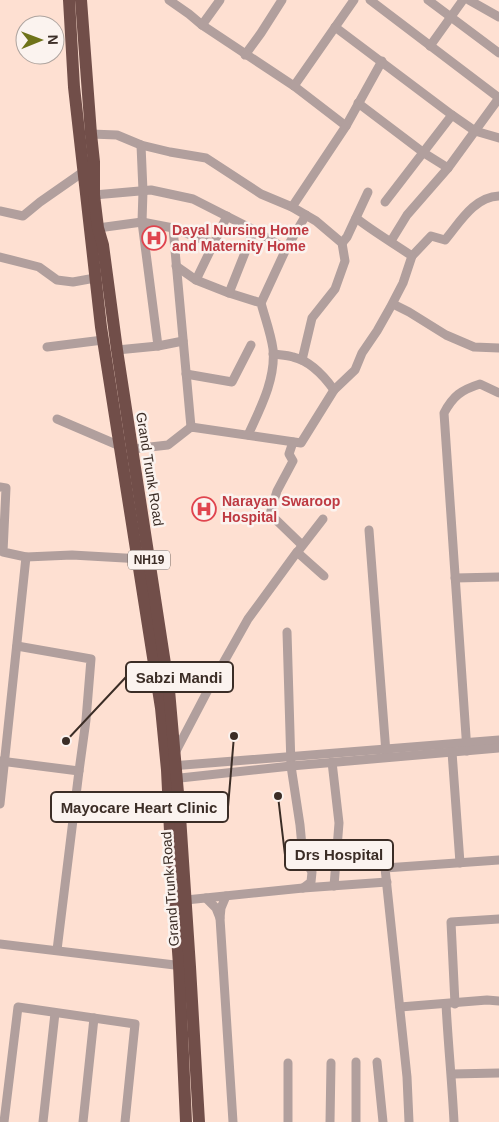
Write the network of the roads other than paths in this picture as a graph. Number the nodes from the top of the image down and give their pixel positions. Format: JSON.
{"nodes":[{"id":1,"x":69,"y":0,"type":"edge"},
{"id":2,"x":81,"y":0,"type":"edge"},
{"id":3,"x":169,"y":0,"type":"edge"},
{"id":4,"x":220,"y":0,"type":"edge"},
{"id":5,"x":282,"y":0,"type":"edge"},
{"id":6,"x":354,"y":0,"type":"edge"},
{"id":7,"x":370,"y":0,"type":"edge"},
{"id":8,"x":428,"y":0,"type":"edge"},
{"id":9,"x":463,"y":0,"type":"edge"},
{"id":10,"x":469,"y":0,"type":"edge"},
{"id":11,"x":451,"y":17,"type":"junction"},
{"id":12,"x":499,"y":17,"type":"edge"},
{"id":13,"x":202,"y":25,"type":"junction"},
{"id":14,"x":335,"y":27,"type":"junction"},
{"id":15,"x":430,"y":46,"type":"junction"},
{"id":16,"x":499,"y":53,"type":"edge"},
{"id":17,"x":245,"y":55,"type":"junction"},
{"id":18,"x":382,"y":61,"type":"junction"},
{"id":19,"x":294,"y":86,"type":"junction"},
{"id":20,"x":499,"y":98,"type":"edge"},
{"id":21,"x":358,"y":103,"type":"junction"},
{"id":22,"x":495,"y":110,"type":"edge"},
{"id":23,"x":452,"y":115,"type":"junction"},
{"id":24,"x":346,"y":126,"type":"junction"},
{"id":25,"x":475,"y":131,"type":"junction"},
{"id":26,"x":91,"y":134,"type":"junction"},
{"id":27,"x":499,"y":138,"type":"edge"},
{"id":28,"x":141,"y":145,"type":"junction"},
{"id":29,"x":424,"y":153,"type":"junction"},
{"id":30,"x":448,"y":168,"type":"junction"},
{"id":31,"x":83,"y":172,"type":"junction"},
{"id":32,"x":143,"y":191,"type":"junction"},
{"id":33,"x":368,"y":192,"type":"dead end"},
{"id":34,"x":94,"y":195,"type":"junction"},
{"id":35,"x":499,"y":196,"type":"edge"},
{"id":36,"x":385,"y":202,"type":"dead end"},
{"id":37,"x":292,"y":207,"type":"junction"},
{"id":38,"x":0,"y":211,"type":"edge"},
{"id":39,"x":306,"y":215,"type":"junction"},
{"id":40,"x":227,"y":216,"type":"junction"},
{"id":41,"x":356,"y":218,"type":"junction"},
{"id":42,"x":142,"y":222,"type":"junction"},
{"id":43,"x":98,"y":228,"type":"junction"},
{"id":44,"x":173,"y":228,"type":"junction"},
{"id":45,"x":254,"y":230,"type":"junction"},
{"id":46,"x":391,"y":241,"type":"junction"},
{"id":47,"x":342,"y":243,"type":"junction"},
{"id":48,"x":214,"y":244,"type":"junction"},
{"id":49,"x":286,"y":249,"type":"junction"},
{"id":50,"x":412,"y":256,"type":"junction"},
{"id":51,"x":0,"y":257,"type":"edge"},
{"id":52,"x":176,"y":266,"type":"junction"},
{"id":53,"x":95,"y":278,"type":"junction"},
{"id":54,"x":196,"y":280,"type":"junction"},
{"id":55,"x":229,"y":293,"type":"junction"},
{"id":56,"x":262,"y":304,"type":"junction"},
{"id":57,"x":393,"y":304,"type":"junction"},
{"id":58,"x":103,"y":340,"type":"junction"},
{"id":59,"x":183,"y":340,"type":"junction"},
{"id":60,"x":251,"y":345,"type":"dead end"},
{"id":61,"x":158,"y":346,"type":"junction"},
{"id":62,"x":46,"y":347,"type":"dead end"},
{"id":63,"x":499,"y":348,"type":"edge"},
{"id":64,"x":117,"y":350,"type":"junction"},
{"id":65,"x":273,"y":354,"type":"junction"},
{"id":66,"x":302,"y":360,"type":"junction"},
{"id":67,"x":186,"y":374,"type":"junction"},
{"id":68,"x":334,"y":390,"type":"junction"},
{"id":69,"x":499,"y":393,"type":"edge"},
{"id":70,"x":56,"y":419,"type":"dead end"},
{"id":71,"x":191,"y":427,"type":"junction"},
{"id":72,"x":248,"y":435,"type":"junction"},
{"id":73,"x":293,"y":442,"type":"junction"},
{"id":74,"x":126,"y":448,"type":"junction"},
{"id":75,"x":0,"y":487,"type":"edge"},
{"id":76,"x":323,"y":519,"type":"dead end"},
{"id":77,"x":369,"y":530,"type":"dead end"},
{"id":78,"x":299,"y":549,"type":"junction"},
{"id":79,"x":26,"y":557,"type":"junction"},
{"id":80,"x":144,"y":559,"type":"junction"},
{"id":81,"x":324,"y":576,"type":"dead end"},
{"id":82,"x":499,"y":577,"type":"edge"},
{"id":83,"x":454,"y":578,"type":"junction"},
{"id":84,"x":287,"y":632,"type":"dead end"},
{"id":85,"x":17,"y":646,"type":"junction"},
{"id":86,"x":499,"y":740,"type":"edge"},
{"id":87,"x":466,"y":746,"type":"junction"},
{"id":88,"x":499,"y":748,"type":"edge"},
{"id":89,"x":452,"y":752,"type":"junction"},
{"id":90,"x":386,"y":753,"type":"junction"},
{"id":91,"x":290,"y":755,"type":"junction"},
{"id":92,"x":2,"y":761,"type":"edge"},
{"id":93,"x":332,"y":762,"type":"junction"},
{"id":94,"x":291,"y":766,"type":"junction"},
{"id":95,"x":172,"y":768,"type":"junction"},
{"id":96,"x":78,"y":771,"type":"junction"},
{"id":97,"x":0,"y":804,"type":"edge"},
{"id":98,"x":499,"y":860,"type":"edge"},
{"id":99,"x":460,"y":863,"type":"junction"},
{"id":100,"x":387,"y":882,"type":"junction"},
{"id":101,"x":334,"y":886,"type":"junction"},
{"id":102,"x":303,"y":888,"type":"junction"},
{"id":103,"x":226,"y":896,"type":"junction"},
{"id":104,"x":206,"y":898,"type":"junction"},
{"id":105,"x":186,"y":900,"type":"junction"},
{"id":106,"x":220,"y":918,"type":"junction"},
{"id":107,"x":499,"y":919,"type":"edge"},
{"id":108,"x":0,"y":944,"type":"edge"},
{"id":109,"x":57,"y":950,"type":"junction"},
{"id":110,"x":185,"y":966,"type":"junction"},
{"id":111,"x":499,"y":1001,"type":"edge"},
{"id":112,"x":450,"y":1004,"type":"junction"},
{"id":113,"x":400,"y":1007,"type":"junction"},
{"id":114,"x":55,"y":1012,"type":"junction"},
{"id":115,"x":94,"y":1018,"type":"junction"},
{"id":116,"x":330,"y":1062,"type":"dead end"},
{"id":117,"x":356,"y":1062,"type":"dead end"},
{"id":118,"x":377,"y":1062,"type":"dead end"},
{"id":119,"x":288,"y":1063,"type":"dead end"},
{"id":120,"x":499,"y":1073,"type":"edge"},
{"id":121,"x":452,"y":1074,"type":"junction"},
{"id":122,"x":4,"y":1122,"type":"edge"},
{"id":123,"x":43,"y":1122,"type":"edge"},
{"id":124,"x":83,"y":1122,"type":"edge"},
{"id":125,"x":125,"y":1122,"type":"edge"},
{"id":126,"x":186,"y":1122,"type":"edge"},
{"id":127,"x":199,"y":1122,"type":"edge"},
{"id":128,"x":233,"y":1122,"type":"edge"},
{"id":129,"x":288,"y":1122,"type":"edge"},
{"id":130,"x":330,"y":1122,"type":"edge"},
{"id":131,"x":356,"y":1122,"type":"edge"},
{"id":132,"x":383,"y":1122,"type":"edge"},
{"id":133,"x":410,"y":1122,"type":"edge"},
{"id":134,"x":454,"y":1122,"type":"edge"}],
"edges":[{"from":1,"to":31,"type":"highway","name":"Grand Trunk Road","number":"NH19"},
{"from":2,"to":26,"type":"highway","name":"Grand Trunk Road","number":"NH19"},
{"from":3,"to":13,"type":"street"},
{"from":4,"to":13,"type":"street"},
{"from":5,"to":17,"type":"street"},
{"from":6,"to":14,"type":"street"},
{"from":7,"to":15,"type":"street"},
{"from":8,"to":11,"type":"street"},
{"from":9,"to":11,"type":"street"},
{"from":10,"to":12,"type":"street"},
{"from":11,"to":15,"type":"street"},
{"from":11,"to":16,"type":"street"},
{"from":13,"to":17,"type":"street"},
{"from":14,"to":18,"type":"street"},
{"from":14,"to":19,"type":"street"},
{"from":15,"to":20,"type":"street"},
{"from":17,"to":19,"type":"street"},
{"from":18,"to":21,"type":"street"},
{"from":18,"to":23,"type":"street"},
{"from":19,"to":24,"type":"street"},
{"from":20,"to":22,"type":"street"},
{"from":21,"to":24,"type":"street"},
{"from":21,"to":29,"type":"street"},
{"from":22,"to":25,"type":"street"},
{"from":23,"to":25,"type":"street"},
{"from":23,"to":29,"type":"street"},
{"from":24,"to":37,"type":"street"},
{"from":25,"to":27,"type":"street"},
{"from":25,"to":30,"type":"street"},
{"from":26,"to":28,"type":"street"},
{"from":26,"to":34,"type":"highway","name":"Grand Trunk Road","number":"NH19"},
{"from":28,"to":32,"type":"street"},
{"from":28,"to":37,"type":"street"},
{"from":29,"to":30,"type":"street"},
{"from":29,"to":36,"type":"street"},
{"from":30,"to":46,"type":"street"},
{"from":31,"to":38,"type":"street"},
{"from":31,"to":53,"type":"highway","name":"Grand Trunk Road","number":"NH19"},
{"from":32,"to":34,"type":"street"},
{"from":32,"to":40,"type":"street"},
{"from":32,"to":42,"type":"street"},
{"from":33,"to":41,"type":"street"},
{"from":34,"to":43,"type":"highway","name":"Grand Trunk Road","number":"NH19"},
{"from":35,"to":50,"type":"street"},
{"from":37,"to":39,"type":"street"},
{"from":39,"to":47,"type":"street"},
{"from":39,"to":49,"type":"street"},
{"from":40,"to":45,"type":"street"},
{"from":40,"to":48,"type":"street"},
{"from":41,"to":46,"type":"street"},
{"from":41,"to":47,"type":"street"},
{"from":42,"to":43,"type":"street"},
{"from":42,"to":44,"type":"street"},
{"from":42,"to":61,"type":"street"},
{"from":43,"to":64,"type":"highway","name":"Grand Trunk Road","number":"NH19"},
{"from":44,"to":48,"type":"street"},
{"from":44,"to":52,"type":"street"},
{"from":45,"to":49,"type":"street"},
{"from":45,"to":55,"type":"street"},
{"from":46,"to":50,"type":"street"},
{"from":47,"to":66,"type":"street"},
{"from":48,"to":54,"type":"street"},
{"from":49,"to":56,"type":"street"},
{"from":50,"to":57,"type":"street"},
{"from":51,"to":53,"type":"street"},
{"from":52,"to":54,"type":"street"},
{"from":52,"to":59,"type":"street"},
{"from":53,"to":58,"type":"highway","name":"Grand Trunk Road","number":"NH19"},
{"from":54,"to":55,"type":"street"},
{"from":55,"to":56,"type":"street"},
{"from":56,"to":65,"type":"street"},
{"from":57,"to":63,"type":"street"},
{"from":57,"to":68,"type":"street"},
{"from":58,"to":62,"type":"street"},
{"from":58,"to":74,"type":"highway","name":"Grand Trunk Road","number":"NH19"},
{"from":59,"to":61,"type":"street"},
{"from":59,"to":67,"type":"street"},
{"from":60,"to":67,"type":"street"},
{"from":61,"to":64,"type":"street"},
{"from":64,"to":74,"type":"highway","name":"Grand Trunk Road","number":"NH19"},
{"from":65,"to":66,"type":"street"},
{"from":65,"to":72,"type":"street"},
{"from":66,"to":68,"type":"street"},
{"from":67,"to":71,"type":"street"},
{"from":68,"to":73,"type":"street"},
{"from":69,"to":83,"type":"street"},
{"from":70,"to":74,"type":"street"},
{"from":71,"to":72,"type":"street"},
{"from":71,"to":74,"type":"street"},
{"from":72,"to":73,"type":"street"},
{"from":73,"to":78,"type":"street"},
{"from":74,"to":80,"type":"highway","name":"Grand Trunk Road","number":"NH19"},
{"from":75,"to":79,"type":"street"},
{"from":76,"to":78,"type":"street"},
{"from":77,"to":90,"type":"street"},
{"from":78,"to":81,"type":"street"},
{"from":78,"to":95,"type":"street"},
{"from":79,"to":80,"type":"street"},
{"from":79,"to":85,"type":"street"},
{"from":80,"to":95,"type":"highway","name":"Grand Trunk Road","number":"NH19"},
{"from":82,"to":83,"type":"street"},
{"from":83,"to":87,"type":"street"},
{"from":84,"to":91,"type":"street"},
{"from":85,"to":92,"type":"street"},
{"from":85,"to":96,"type":"street"},
{"from":86,"to":87,"type":"street"},
{"from":87,"to":88,"type":"street"},
{"from":87,"to":89,"type":"street"},
{"from":87,"to":90,"type":"street"},
{"from":89,"to":90,"type":"street"},
{"from":89,"to":99,"type":"street"},
{"from":90,"to":91,"type":"street"},
{"from":90,"to":93,"type":"street"},
{"from":91,"to":94,"type":"street"},
{"from":91,"to":95,"type":"street"},
{"from":92,"to":96,"type":"street"},
{"from":92,"to":97,"type":"street"},
{"from":93,"to":94,"type":"street"},
{"from":93,"to":101,"type":"street"},
{"from":94,"to":95,"type":"street"},
{"from":94,"to":102,"type":"street"},
{"from":95,"to":105,"type":"highway","name":"Grand Trunk Road","number":"NH19"},
{"from":95,"to":110,"type":"highway","name":"Grand Trunk Road","number":"NH19"},
{"from":96,"to":109,"type":"street"},
{"from":98,"to":99,"type":"street"},
{"from":99,"to":100,"type":"street"},
{"from":100,"to":101,"type":"street"},
{"from":100,"to":113,"type":"street"},
{"from":101,"to":102,"type":"street"},
{"from":102,"to":103,"type":"street"},
{"from":103,"to":104,"type":"street"},
{"from":103,"to":106,"type":"street"},
{"from":104,"to":105,"type":"street"},
{"from":104,"to":106,"type":"street"},
{"from":105,"to":110,"type":"highway","name":"Grand Trunk Road","number":"NH19"},
{"from":106,"to":128,"type":"street"},
{"from":107,"to":112,"type":"street"},
{"from":108,"to":109,"type":"street"},
{"from":109,"to":110,"type":"street"},
{"from":110,"to":126,"type":"highway","name":"Grand Trunk Road","number":"NH19"},
{"from":110,"to":127,"type":"highway","name":"Grand Trunk Road","number":"NH19"},
{"from":111,"to":112,"type":"street"},
{"from":112,"to":113,"type":"street"},
{"from":112,"to":121,"type":"street"},
{"from":113,"to":133,"type":"street"},
{"from":114,"to":115,"type":"street"},
{"from":114,"to":122,"type":"street"},
{"from":114,"to":123,"type":"street"},
{"from":115,"to":124,"type":"street"},
{"from":115,"to":125,"type":"street"},
{"from":116,"to":130,"type":"street"},
{"from":117,"to":131,"type":"street"},
{"from":118,"to":132,"type":"street"},
{"from":119,"to":129,"type":"street"},
{"from":120,"to":121,"type":"street"},
{"from":121,"to":134,"type":"street"}]}
